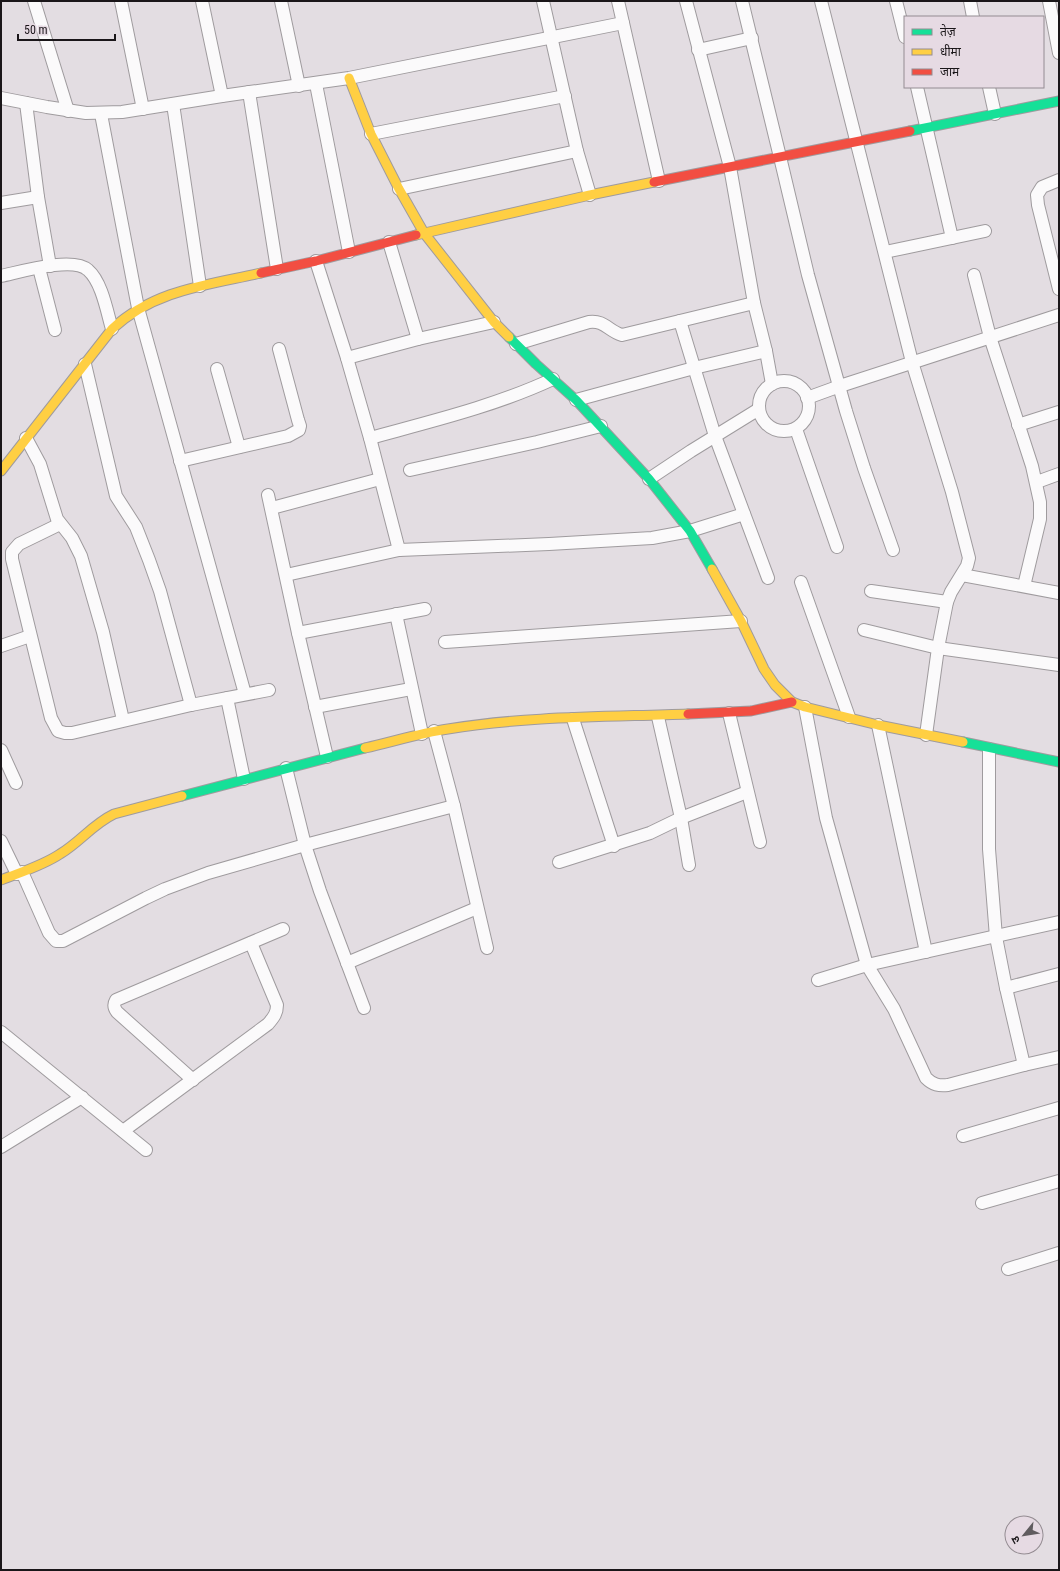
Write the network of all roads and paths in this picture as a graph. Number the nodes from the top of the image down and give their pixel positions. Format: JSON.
{"nodes":[{"id":1,"x":34,"y":1,"type":"edge"},
{"id":2,"x":121,"y":1,"type":"edge"},
{"id":3,"x":202,"y":1,"type":"edge"},
{"id":4,"x":281,"y":1,"type":"edge"},
{"id":5,"x":543,"y":1,"type":"edge"},
{"id":6,"x":618,"y":1,"type":"edge"},
{"id":7,"x":686,"y":1,"type":"edge"},
{"id":8,"x":742,"y":1,"type":"edge"},
{"id":9,"x":821,"y":1,"type":"edge"},
{"id":10,"x":896,"y":1,"type":"edge"},
{"id":11,"x":970,"y":1,"type":"edge"},
{"id":12,"x":1049,"y":1,"type":"edge"},
{"id":13,"x":973,"y":16,"type":"edge"},
{"id":14,"x":623,"y":23,"type":"junction"},
{"id":15,"x":904,"y":33,"type":"edge"},
{"id":16,"x":551,"y":38,"type":"junction"},
{"id":17,"x":752,"y":38,"type":"junction"},
{"id":18,"x":698,"y":50,"type":"junction"},
{"id":19,"x":1059,"y":53,"type":"edge"},
{"id":20,"x":349,"y":78,"type":"junction"},
{"id":21,"x":316,"y":84,"type":"junction"},
{"id":22,"x":299,"y":86,"type":"junction"},
{"id":23,"x":917,"y":88,"type":"edge"},
{"id":24,"x":989,"y":88,"type":"edge"},
{"id":25,"x":249,"y":92,"type":"junction"},
{"id":26,"x":222,"y":96,"type":"junction"},
{"id":27,"x":565,"y":96,"type":"junction"},
{"id":28,"x":1,"y":98,"type":"edge"},
{"id":29,"x":1059,"y":101,"type":"edge"},
{"id":30,"x":26,"y":103,"type":"junction"},
{"id":31,"x":173,"y":104,"type":"junction"},
{"id":32,"x":143,"y":109,"type":"junction"},
{"id":33,"x":68,"y":111,"type":"junction"},
{"id":34,"x":101,"y":114,"type":"junction"},
{"id":35,"x":994,"y":114,"type":"junction"},
{"id":36,"x":927,"y":128,"type":"junction"},
{"id":37,"x":371,"y":134,"type":"junction"},
{"id":38,"x":856,"y":141,"type":"junction"},
{"id":39,"x":577,"y":151,"type":"junction"},
{"id":40,"x":780,"y":157,"type":"junction"},
{"id":41,"x":730,"y":167,"type":"junction"},
{"id":42,"x":1059,"y":180,"type":"edge"},
{"id":43,"x":659,"y":181,"type":"junction"},
{"id":44,"x":399,"y":189,"type":"junction"},
{"id":45,"x":590,"y":195,"type":"junction"},
{"id":46,"x":38,"y":197,"type":"junction"},
{"id":47,"x":1,"y":203,"type":"edge"},
{"id":48,"x":984,"y":231,"type":"dead end"},
{"id":49,"x":424,"y":233,"type":"junction"},
{"id":50,"x":952,"y":238,"type":"junction"},
{"id":51,"x":389,"y":242,"type":"junction"},
{"id":52,"x":349,"y":252,"type":"junction"},
{"id":53,"x":885,"y":252,"type":"junction"},
{"id":54,"x":316,"y":261,"type":"junction"},
{"id":55,"x":44,"y":267,"type":"junction"},
{"id":56,"x":277,"y":269,"type":"junction"},
{"id":57,"x":1057,"y":270,"type":"edge"},
{"id":58,"x":974,"y":275,"type":"dead end"},
{"id":59,"x":1,"y":276,"type":"edge"},
{"id":60,"x":200,"y":286,"type":"junction"},
{"id":61,"x":1059,"y":289,"type":"edge"},
{"id":62,"x":754,"y":303,"type":"junction"},
{"id":63,"x":138,"y":308,"type":"junction"},
{"id":64,"x":1059,"y":315,"type":"edge"},
{"id":65,"x":680,"y":321,"type":"junction"},
{"id":66,"x":494,"y":322,"type":"junction"},
{"id":67,"x":112,"y":329,"type":"junction"},
{"id":68,"x":55,"y":330,"type":"dead end"},
{"id":69,"x":990,"y":337,"type":"junction"},
{"id":70,"x":418,"y":339,"type":"junction"},
{"id":71,"x":516,"y":344,"type":"junction"},
{"id":72,"x":279,"y":349,"type":"dead end"},
{"id":73,"x":766,"y":351,"type":"junction"},
{"id":74,"x":347,"y":358,"type":"junction"},
{"id":75,"x":912,"y":362,"type":"junction"},
{"id":76,"x":85,"y":364,"type":"junction"},
{"id":77,"x":694,"y":368,"type":"junction"},
{"id":78,"x":217,"y":369,"type":"dead end"},
{"id":79,"x":553,"y":379,"type":"junction"},
{"id":80,"x":772,"y":384,"type":"junction"},
{"id":81,"x":840,"y":386,"type":"junction"},
{"id":82,"x":807,"y":398,"type":"junction"},
{"id":83,"x":576,"y":400,"type":"junction"},
{"id":84,"x":759,"y":409,"type":"junction"},
{"id":85,"x":1059,"y":412,"type":"edge"},
{"id":86,"x":1018,"y":425,"type":"junction"},
{"id":87,"x":601,"y":426,"type":"junction"},
{"id":88,"x":796,"y":429,"type":"junction"},
{"id":89,"x":715,"y":436,"type":"junction"},
{"id":90,"x":26,"y":438,"type":"junction"},
{"id":91,"x":370,"y":438,"type":"junction"},
{"id":92,"x":238,"y":447,"type":"junction"},
{"id":93,"x":180,"y":461,"type":"junction"},
{"id":94,"x":410,"y":470,"type":"dead end"},
{"id":95,"x":1,"y":471,"type":"edge"},
{"id":96,"x":1059,"y":474,"type":"edge"},
{"id":97,"x":380,"y":479,"type":"junction"},
{"id":98,"x":649,"y":479,"type":"junction"},
{"id":99,"x":1037,"y":482,"type":"junction"},
{"id":100,"x":268,"y":495,"type":"dead end"},
{"id":101,"x":272,"y":508,"type":"junction"},
{"id":102,"x":744,"y":514,"type":"junction"},
{"id":103,"x":60,"y":524,"type":"junction"},
{"id":104,"x":690,"y":531,"type":"junction"},
{"id":105,"x":837,"y":547,"type":"dead end"},
{"id":106,"x":399,"y":550,"type":"junction"},
{"id":107,"x":893,"y":550,"type":"dead end"},
{"id":108,"x":962,"y":574,"type":"junction"},
{"id":109,"x":286,"y":575,"type":"junction"},
{"id":110,"x":768,"y":578,"type":"dead end"},
{"id":111,"x":801,"y":582,"type":"dead end"},
{"id":112,"x":1024,"y":586,"type":"junction"},
{"id":113,"x":871,"y":591,"type":"dead end"},
{"id":114,"x":1059,"y":593,"type":"edge"},
{"id":115,"x":947,"y":602,"type":"junction"},
{"id":116,"x":425,"y":609,"type":"dead end"},
{"id":117,"x":396,"y":614,"type":"junction"},
{"id":118,"x":741,"y":621,"type":"junction"},
{"id":119,"x":864,"y":630,"type":"dead end"},
{"id":120,"x":298,"y":633,"type":"junction"},
{"id":121,"x":30,"y":636,"type":"junction"},
{"id":122,"x":445,"y":642,"type":"dead end"},
{"id":123,"x":1,"y":646,"type":"edge"},
{"id":124,"x":938,"y":648,"type":"junction"},
{"id":125,"x":1059,"y":665,"type":"edge"},
{"id":126,"x":412,"y":689,"type":"junction"},
{"id":127,"x":269,"y":690,"type":"dead end"},
{"id":128,"x":245,"y":694,"type":"junction"},
{"id":129,"x":226,"y":698,"type":"junction"},
{"id":130,"x":792,"y":702,"type":"junction"},
{"id":131,"x":191,"y":706,"type":"junction"},
{"id":132,"x":315,"y":707,"type":"junction"},
{"id":133,"x":806,"y":707,"type":"junction"},
{"id":134,"x":729,"y":713,"type":"junction"},
{"id":135,"x":658,"y":717,"type":"junction"},
{"id":136,"x":848,"y":717,"type":"junction"},
{"id":137,"x":573,"y":719,"type":"junction"},
{"id":138,"x":123,"y":720,"type":"junction"},
{"id":139,"x":878,"y":725,"type":"junction"},
{"id":140,"x":434,"y":731,"type":"junction"},
{"id":141,"x":422,"y":734,"type":"junction"},
{"id":142,"x":926,"y":735,"type":"junction"},
{"id":143,"x":989,"y":749,"type":"junction"},
{"id":144,"x":1,"y":750,"type":"edge"},
{"id":145,"x":327,"y":757,"type":"junction"},
{"id":146,"x":1059,"y":762,"type":"edge"},
{"id":147,"x":286,"y":768,"type":"junction"},
{"id":148,"x":244,"y":779,"type":"junction"},
{"id":149,"x":16,"y":783,"type":"dead end"},
{"id":150,"x":747,"y":792,"type":"junction"},
{"id":151,"x":454,"y":806,"type":"junction"},
{"id":152,"x":681,"y":818,"type":"junction"},
{"id":153,"x":1,"y":841,"type":"edge"},
{"id":154,"x":760,"y":842,"type":"dead end"},
{"id":155,"x":305,"y":844,"type":"junction"},
{"id":156,"x":614,"y":846,"type":"junction"},
{"id":157,"x":559,"y":862,"type":"dead end"},
{"id":158,"x":689,"y":865,"type":"dead end"},
{"id":159,"x":20,"y":873,"type":"junction"},
{"id":160,"x":1,"y":880,"type":"edge"},
{"id":161,"x":477,"y":908,"type":"junction"},
{"id":162,"x":1059,"y":922,"type":"edge"},
{"id":163,"x":283,"y":929,"type":"dead end"},
{"id":164,"x":996,"y":937,"type":"junction"},
{"id":165,"x":251,"y":943,"type":"junction"},
{"id":166,"x":487,"y":948,"type":"dead end"},
{"id":167,"x":926,"y":952,"type":"junction"},
{"id":168,"x":348,"y":963,"type":"junction"},
{"id":169,"x":867,"y":965,"type":"junction"},
{"id":170,"x":1059,"y":974,"type":"edge"},
{"id":171,"x":818,"y":980,"type":"dead end"},
{"id":172,"x":1006,"y":988,"type":"junction"},
{"id":173,"x":364,"y":1008,"type":"dead end"},
{"id":174,"x":1,"y":1032,"type":"edge"},
{"id":175,"x":1059,"y":1057,"type":"edge"},
{"id":176,"x":1024,"y":1065,"type":"junction"},
{"id":177,"x":193,"y":1080,"type":"junction"},
{"id":178,"x":82,"y":1097,"type":"junction"},
{"id":179,"x":1059,"y":1108,"type":"edge"},
{"id":180,"x":123,"y":1131,"type":"junction"},
{"id":181,"x":963,"y":1136,"type":"dead end"},
{"id":182,"x":1,"y":1147,"type":"edge"},
{"id":183,"x":146,"y":1150,"type":"dead end"},
{"id":184,"x":1059,"y":1181,"type":"edge"},
{"id":185,"x":982,"y":1203,"type":"dead end"},
{"id":186,"x":1059,"y":1253,"type":"edge"},
{"id":187,"x":1008,"y":1269,"type":"dead end"}],
"edges":[{"from":1,"to":33,"type":"street"},
{"from":2,"to":32,"type":"street"},
{"from":3,"to":26,"type":"street"},
{"from":4,"to":22,"type":"street"},
{"from":5,"to":16,"type":"street"},
{"from":6,"to":14,"type":"street"},
{"from":7,"to":18,"type":"street"},
{"from":8,"to":17,"type":"street"},
{"from":9,"to":38,"type":"street"},
{"from":10,"to":15,"type":"street"},
{"from":11,"to":13,"type":"street"},
{"from":12,"to":19,"type":"street"},
{"from":14,"to":16,"type":"street"},
{"from":14,"to":43,"type":"street"},
{"from":16,"to":20,"type":"street"},
{"from":16,"to":27,"type":"street"},
{"from":17,"to":18,"type":"street"},
{"from":17,"to":40,"type":"street"},
{"from":18,"to":41,"type":"street"},
{"from":20,"to":21,"type":"street"},
{"from":20,"to":37,"type":"street"},
{"from":21,"to":22,"type":"street"},
{"from":21,"to":52,"type":"street"},
{"from":22,"to":25,"type":"street"},
{"from":23,"to":36,"type":"street"},
{"from":24,"to":35,"type":"street"},
{"from":25,"to":26,"type":"street"},
{"from":25,"to":56,"type":"street"},
{"from":26,"to":31,"type":"street"},
{"from":27,"to":37,"type":"street"},
{"from":27,"to":39,"type":"street"},
{"from":28,"to":30,"type":"street"},
{"from":29,"to":35,"type":"street"},
{"from":30,"to":33,"type":"street"},
{"from":30,"to":46,"type":"street"},
{"from":31,"to":32,"type":"street"},
{"from":31,"to":60,"type":"street"},
{"from":32,"to":34,"type":"street"},
{"from":33,"to":34,"type":"street"},
{"from":34,"to":63,"type":"street"},
{"from":35,"to":36,"type":"street"},
{"from":36,"to":38,"type":"street"},
{"from":36,"to":50,"type":"street"},
{"from":37,"to":44,"type":"street"},
{"from":38,"to":40,"type":"street"},
{"from":38,"to":53,"type":"street"},
{"from":39,"to":44,"type":"street"},
{"from":39,"to":45,"type":"street"},
{"from":40,"to":41,"type":"street"},
{"from":40,"to":81,"type":"street"},
{"from":41,"to":43,"type":"street"},
{"from":41,"to":62,"type":"street"},
{"from":42,"to":57,"type":"street"},
{"from":43,"to":45,"type":"street"},
{"from":44,"to":49,"type":"street"},
{"from":45,"to":49,"type":"street"},
{"from":46,"to":47,"type":"street"},
{"from":46,"to":55,"type":"street"},
{"from":48,"to":50,"type":"street"},
{"from":49,"to":51,"type":"street"},
{"from":49,"to":66,"type":"street"},
{"from":50,"to":53,"type":"street"},
{"from":51,"to":52,"type":"street"},
{"from":51,"to":70,"type":"street"},
{"from":52,"to":54,"type":"street"},
{"from":53,"to":75,"type":"street"},
{"from":54,"to":56,"type":"street"},
{"from":54,"to":74,"type":"street"},
{"from":55,"to":59,"type":"street"},
{"from":55,"to":67,"type":"street"},
{"from":55,"to":68,"type":"street"},
{"from":56,"to":60,"type":"street"},
{"from":57,"to":61,"type":"street"},
{"from":58,"to":69,"type":"street"},
{"from":60,"to":63,"type":"street"},
{"from":62,"to":65,"type":"street"},
{"from":62,"to":73,"type":"street"},
{"from":63,"to":67,"type":"street"},
{"from":63,"to":93,"type":"street"},
{"from":64,"to":69,"type":"street"},
{"from":65,"to":71,"type":"street"},
{"from":65,"to":77,"type":"street"},
{"from":66,"to":70,"type":"street"},
{"from":66,"to":71,"type":"street"},
{"from":67,"to":76,"type":"street"},
{"from":69,"to":75,"type":"street"},
{"from":69,"to":86,"type":"street"},
{"from":70,"to":74,"type":"street"},
{"from":71,"to":79,"type":"street"},
{"from":72,"to":92,"type":"street"},
{"from":73,"to":77,"type":"street"},
{"from":73,"to":80,"type":"street"},
{"from":74,"to":91,"type":"street"},
{"from":75,"to":81,"type":"street"},
{"from":75,"to":108,"type":"street"},
{"from":76,"to":90,"type":"street"},
{"from":76,"to":131,"type":"street"},
{"from":77,"to":83,"type":"street"},
{"from":77,"to":89,"type":"street"},
{"from":78,"to":92,"type":"street"},
{"from":79,"to":83,"type":"street"},
{"from":79,"to":91,"type":"street"},
{"from":80,"to":82,"type":"street"},
{"from":80,"to":84,"type":"street"},
{"from":81,"to":82,"type":"street"},
{"from":81,"to":107,"type":"street"},
{"from":82,"to":88,"type":"street"},
{"from":83,"to":87,"type":"street"},
{"from":84,"to":88,"type":"street"},
{"from":84,"to":89,"type":"street"},
{"from":85,"to":86,"type":"street"},
{"from":86,"to":99,"type":"street"},
{"from":87,"to":94,"type":"street"},
{"from":87,"to":98,"type":"street"},
{"from":88,"to":105,"type":"street"},
{"from":89,"to":98,"type":"street"},
{"from":89,"to":102,"type":"street"},
{"from":90,"to":95,"type":"street"},
{"from":90,"to":103,"type":"street"},
{"from":91,"to":97,"type":"street"},
{"from":92,"to":93,"type":"street"},
{"from":93,"to":128,"type":"street"},
{"from":96,"to":99,"type":"street"},
{"from":97,"to":101,"type":"street"},
{"from":97,"to":106,"type":"street"},
{"from":98,"to":104,"type":"street"},
{"from":99,"to":112,"type":"street"},
{"from":100,"to":101,"type":"street"},
{"from":101,"to":109,"type":"street"},
{"from":102,"to":104,"type":"street"},
{"from":102,"to":110,"type":"street"},
{"from":103,"to":121,"type":"street"},
{"from":103,"to":138,"type":"street"},
{"from":104,"to":106,"type":"street"},
{"from":104,"to":118,"type":"street"},
{"from":106,"to":109,"type":"street"},
{"from":108,"to":112,"type":"street"},
{"from":108,"to":115,"type":"street"},
{"from":109,"to":120,"type":"street"},
{"from":111,"to":136,"type":"street"},
{"from":112,"to":114,"type":"street"},
{"from":113,"to":115,"type":"street"},
{"from":115,"to":124,"type":"street"},
{"from":116,"to":117,"type":"street"},
{"from":117,"to":120,"type":"street"},
{"from":117,"to":126,"type":"street"},
{"from":118,"to":122,"type":"street"},
{"from":118,"to":130,"type":"street"},
{"from":119,"to":124,"type":"street"},
{"from":120,"to":132,"type":"street"},
{"from":121,"to":123,"type":"street"},
{"from":121,"to":138,"type":"street"},
{"from":124,"to":125,"type":"street"},
{"from":124,"to":142,"type":"street"},
{"from":126,"to":132,"type":"street"},
{"from":126,"to":141,"type":"street"},
{"from":127,"to":128,"type":"street"},
{"from":128,"to":129,"type":"street"},
{"from":129,"to":131,"type":"street"},
{"from":129,"to":148,"type":"street"},
{"from":130,"to":133,"type":"street"},
{"from":130,"to":134,"type":"street"},
{"from":131,"to":138,"type":"street"},
{"from":132,"to":145,"type":"street"},
{"from":133,"to":136,"type":"street"},
{"from":133,"to":169,"type":"street"},
{"from":134,"to":135,"type":"street"},
{"from":134,"to":150,"type":"street"},
{"from":135,"to":137,"type":"street"},
{"from":135,"to":152,"type":"street"},
{"from":136,"to":139,"type":"street"},
{"from":137,"to":140,"type":"street"},
{"from":137,"to":156,"type":"street"},
{"from":139,"to":142,"type":"street"},
{"from":139,"to":167,"type":"street"},
{"from":140,"to":141,"type":"street"},
{"from":140,"to":151,"type":"street"},
{"from":141,"to":145,"type":"street"},
{"from":142,"to":143,"type":"street"},
{"from":143,"to":146,"type":"street"},
{"from":143,"to":164,"type":"street"},
{"from":144,"to":149,"type":"street"},
{"from":145,"to":147,"type":"street"},
{"from":147,"to":148,"type":"street"},
{"from":147,"to":155,"type":"street"},
{"from":148,"to":159,"type":"street"},
{"from":150,"to":152,"type":"street"},
{"from":150,"to":154,"type":"street"},
{"from":151,"to":155,"type":"street"},
{"from":151,"to":161,"type":"street"},
{"from":152,"to":156,"type":"street"},
{"from":152,"to":158,"type":"street"},
{"from":153,"to":159,"type":"street"},
{"from":155,"to":159,"type":"street"},
{"from":155,"to":168,"type":"street"},
{"from":156,"to":157,"type":"street"},
{"from":159,"to":160,"type":"street"},
{"from":161,"to":166,"type":"street"},
{"from":161,"to":168,"type":"street"},
{"from":162,"to":164,"type":"street"},
{"from":163,"to":165,"type":"street"},
{"from":164,"to":167,"type":"street"},
{"from":164,"to":172,"type":"street"},
{"from":165,"to":177,"type":"street"},
{"from":165,"to":177,"type":"street"},
{"from":167,"to":169,"type":"street"},
{"from":168,"to":173,"type":"street"},
{"from":169,"to":171,"type":"street"},
{"from":169,"to":176,"type":"street"},
{"from":170,"to":172,"type":"street"},
{"from":172,"to":176,"type":"street"},
{"from":174,"to":178,"type":"street"},
{"from":175,"to":176,"type":"street"},
{"from":177,"to":180,"type":"street"},
{"from":178,"to":180,"type":"street"},
{"from":178,"to":182,"type":"street"},
{"from":179,"to":181,"type":"street"},
{"from":180,"to":183,"type":"street"},
{"from":184,"to":185,"type":"street"},
{"from":186,"to":187,"type":"street"}]}
